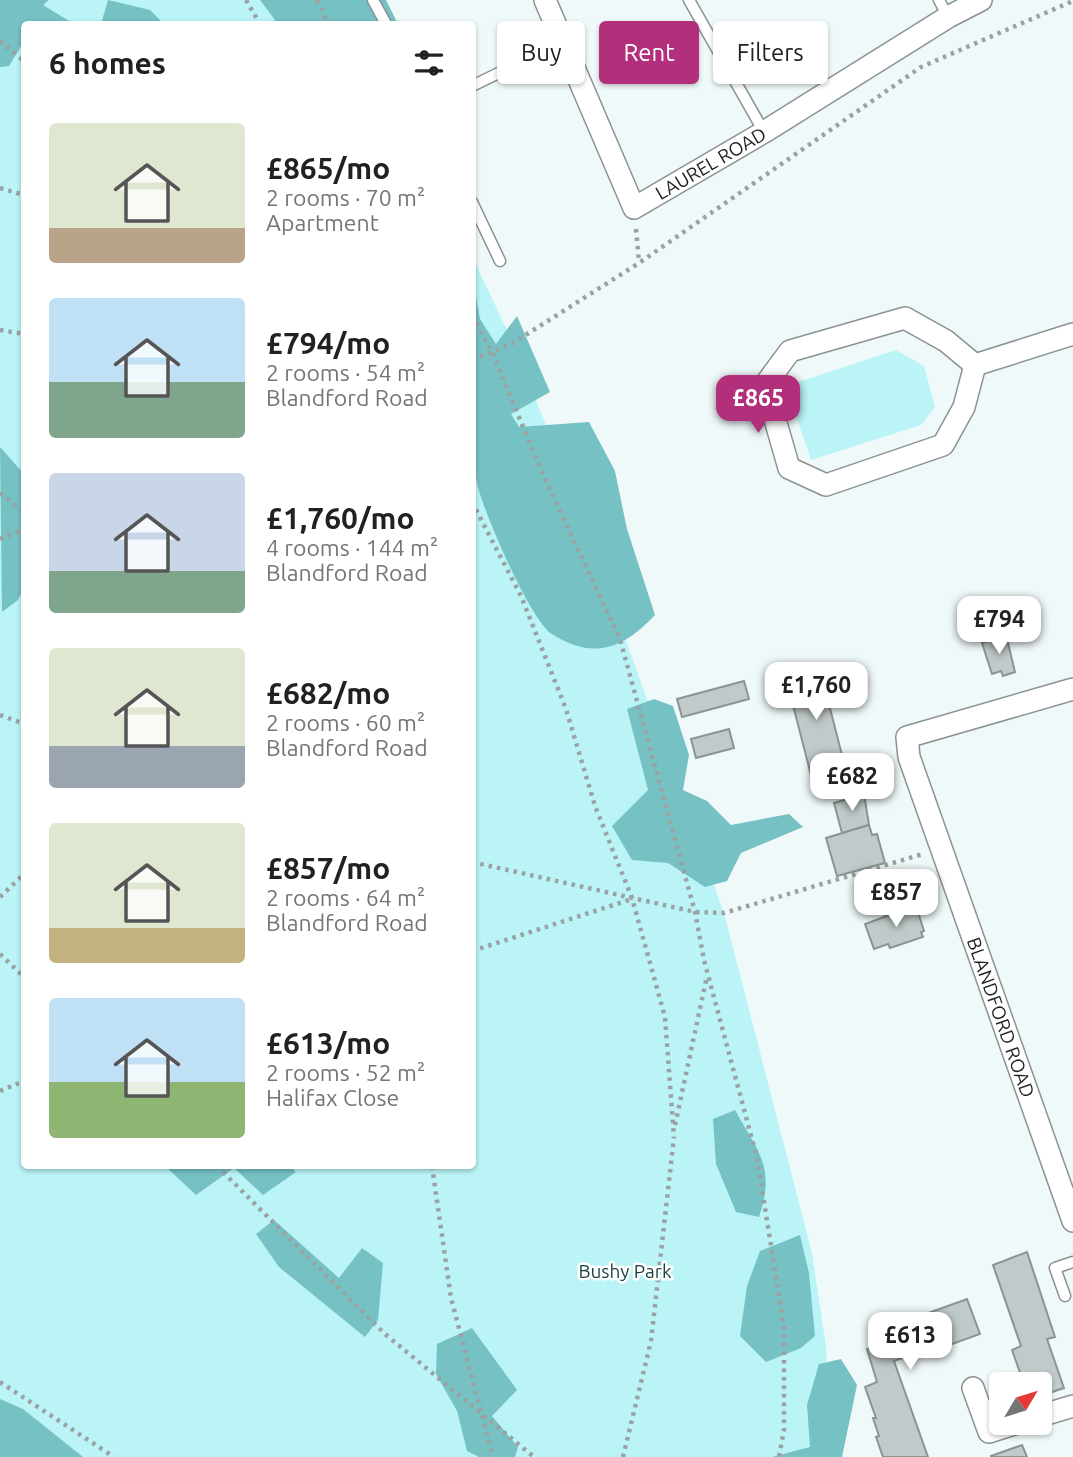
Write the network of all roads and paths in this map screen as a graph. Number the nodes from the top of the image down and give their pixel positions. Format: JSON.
{"nodes":[{"id":1,"x":246,"y":0,"type":"edge"},
{"id":2,"x":317,"y":0,"type":"edge"},
{"id":3,"x":373,"y":0,"type":"edge"},
{"id":4,"x":545,"y":0,"type":"edge"},
{"id":5,"x":689,"y":0,"type":"edge"},
{"id":6,"x":981,"y":0,"type":"edge"},
{"id":7,"x":1073,"y":1,"type":"edge"},
{"id":8,"x":944,"y":8,"type":"edge"},
{"id":9,"x":258,"y":21,"type":"edge"},
{"id":10,"x":327,"y":21,"type":"edge"},
{"id":11,"x":384,"y":21,"type":"edge"},
{"id":12,"x":555,"y":21,"type":"edge"},
{"id":13,"x":0,"y":41,"type":"edge"},
{"id":14,"x":21,"y":58,"type":"edge"},
{"id":15,"x":497,"y":74,"type":"edge"},
{"id":16,"x":476,"y":84,"type":"edge"},
{"id":17,"x":582,"y":84,"type":"edge"},
{"id":18,"x":764,"y":132,"type":"junction"},
{"id":19,"x":0,"y":188,"type":"edge"},
{"id":20,"x":21,"y":194,"type":"edge"},
{"id":21,"x":634,"y":208,"type":"junction"},
{"id":22,"x":476,"y":210,"type":"edge"},
{"id":23,"x":500,"y":261,"type":"dead end"},
{"id":24,"x":639,"y":263,"type":"junction"},
{"id":25,"x":476,"y":323,"type":"edge"},
{"id":26,"x":0,"y":330,"type":"edge"},
{"id":27,"x":21,"y":334,"type":"edge"},
{"id":28,"x":1073,"y":334,"type":"edge"},
{"id":29,"x":492,"y":352,"type":"junction"},
{"id":30,"x":476,"y":358,"type":"edge"},
{"id":31,"x":975,"y":365,"type":"junction"},
{"id":32,"x":0,"y":488,"type":"edge"},
{"id":33,"x":1,"y":494,"type":"edge"},
{"id":34,"x":21,"y":510,"type":"edge"},
{"id":35,"x":476,"y":510,"type":"edge"},
{"id":36,"x":21,"y":530,"type":"edge"},
{"id":37,"x":0,"y":539,"type":"edge"},
{"id":38,"x":1073,"y":689,"type":"edge"},
{"id":39,"x":0,"y":715,"type":"edge"},
{"id":40,"x":21,"y":723,"type":"edge"},
{"id":41,"x":942,"y":849,"type":"junction"},
{"id":42,"x":476,"y":863,"type":"edge"},
{"id":43,"x":21,"y":877,"type":"edge"},
{"id":44,"x":0,"y":897,"type":"edge"},
{"id":45,"x":632,"y":898,"type":"junction"},
{"id":46,"x":695,"y":912,"type":"junction"},
{"id":47,"x":476,"y":950,"type":"edge"},
{"id":48,"x":0,"y":954,"type":"edge"},
{"id":49,"x":708,"y":973,"type":"junction"},
{"id":50,"x":21,"y":974,"type":"edge"},
{"id":51,"x":21,"y":1082,"type":"edge"},
{"id":52,"x":0,"y":1091,"type":"edge"},
{"id":53,"x":674,"y":1138,"type":"junction"},
{"id":54,"x":220,"y":1169,"type":"edge"},
{"id":55,"x":432,"y":1169,"type":"edge"},
{"id":56,"x":1073,"y":1221,"type":"edge"},
{"id":57,"x":1073,"y":1262,"type":"edge"},
{"id":58,"x":1065,"y":1296,"type":"dead end"},
{"id":59,"x":0,"y":1382,"type":"edge"},
{"id":60,"x":973,"y":1388,"type":"dead end"},
{"id":61,"x":1073,"y":1406,"type":"edge"},
{"id":62,"x":1052,"y":1412,"type":"edge"},
{"id":63,"x":482,"y":1414,"type":"junction"},
{"id":64,"x":989,"y":1432,"type":"edge"},
{"id":65,"x":114,"y":1457,"type":"edge"},
{"id":66,"x":493,"y":1457,"type":"edge"},
{"id":67,"x":534,"y":1457,"type":"edge"},
{"id":68,"x":623,"y":1457,"type":"edge"},
{"id":69,"x":779,"y":1457,"type":"edge"}],
"edges":[{"from":1,"to":9,"type":"path"},
{"from":2,"to":10,"type":"path"},
{"from":3,"to":11,"type":"lane"},
{"from":4,"to":12,"type":"street","name":"LAUREL ROAD"},
{"from":5,"to":18,"type":"lane"},
{"from":6,"to":8,"type":"street","name":"LAUREL ROAD"},
{"from":7,"to":24,"type":"path"},
{"from":8,"to":18,"type":"street","name":"LAUREL ROAD"},
{"from":13,"to":14,"type":"path"},
{"from":15,"to":16,"type":"lane"},
{"from":17,"to":21,"type":"street","name":"LAUREL ROAD"},
{"from":18,"to":21,"type":"street","name":"LAUREL ROAD"},
{"from":19,"to":20,"type":"path"},
{"from":21,"to":24,"type":"path"},
{"from":22,"to":23,"type":"lane"},
{"from":24,"to":29,"type":"path"},
{"from":25,"to":29,"type":"path"},
{"from":26,"to":27,"type":"path"},
{"from":28,"to":31,"type":"street"},
{"from":29,"to":30,"type":"path"},
{"from":29,"to":46,"type":"path"},
{"from":31,"to":31,"type":"street"},
{"from":32,"to":33,"type":"path"},
{"from":33,"to":34,"type":"path"},
{"from":35,"to":45,"type":"path"},
{"from":36,"to":37,"type":"path"},
{"from":38,"to":41,"type":"street","name":"BLANDFORD ROAD"},
{"from":39,"to":40,"type":"path"},
{"from":41,"to":46,"type":"path"},
{"from":41,"to":56,"type":"street","name":"BLANDFORD ROAD"},
{"from":42,"to":45,"type":"path"},
{"from":43,"to":44,"type":"path"},
{"from":45,"to":46,"type":"path"},
{"from":45,"to":47,"type":"path"},
{"from":45,"to":53,"type":"path"},
{"from":46,"to":49,"type":"path"},
{"from":48,"to":50,"type":"path"},
{"from":49,"to":53,"type":"path"},
{"from":49,"to":69,"type":"path"},
{"from":51,"to":52,"type":"path"},
{"from":53,"to":68,"type":"path"},
{"from":54,"to":63,"type":"path"},
{"from":55,"to":63,"type":"path"},
{"from":57,"to":58,"type":"lane"},
{"from":59,"to":65,"type":"path"},
{"from":60,"to":64,"type":"street"},
{"from":61,"to":62,"type":"street"},
{"from":63,"to":66,"type":"path"},
{"from":63,"to":67,"type":"path"}]}
